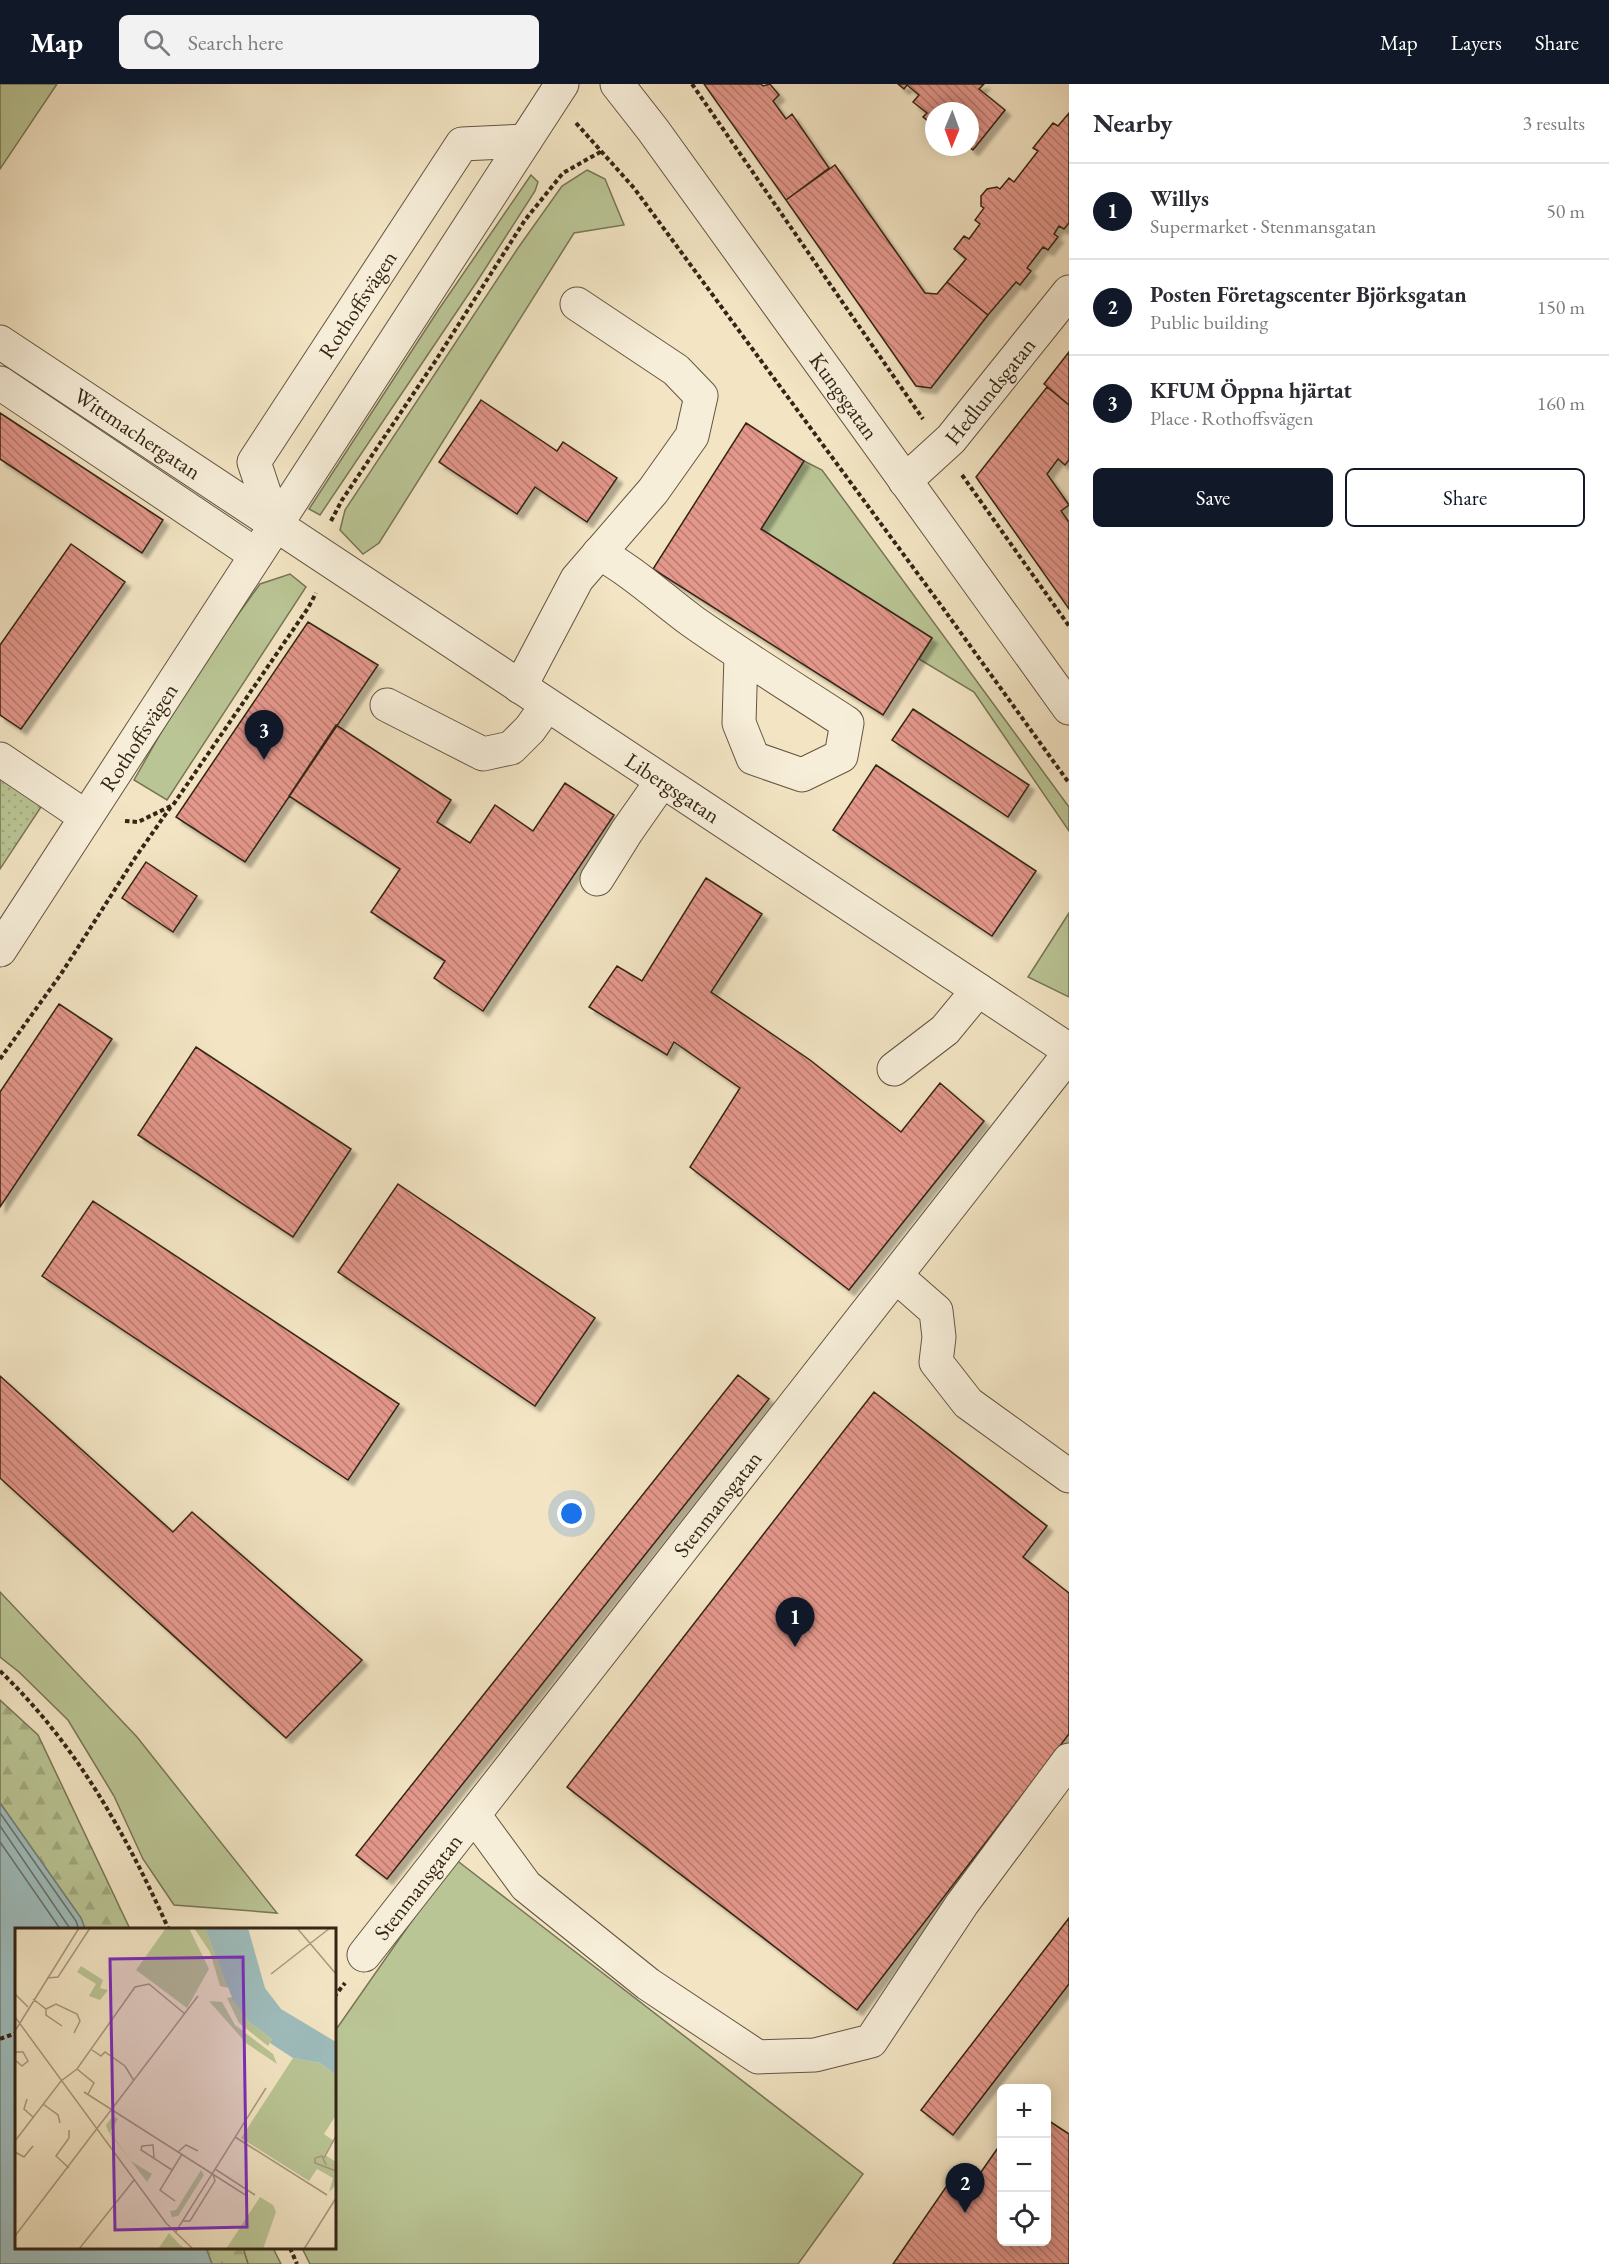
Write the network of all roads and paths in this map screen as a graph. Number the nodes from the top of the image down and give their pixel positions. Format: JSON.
{"nodes":[{"id":1,"x":617,"y":84,"type":"edge"},
{"id":2,"x":692,"y":84,"type":"edge"},
{"id":3,"x":557,"y":91,"type":"edge"},
{"id":4,"x":525,"y":141,"type":"junction"},
{"id":5,"x":602,"y":151,"type":"junction"},
{"id":6,"x":1069,"y":292,"type":"edge"},
{"id":7,"x":577,"y":304,"type":"dead end"},
{"id":8,"x":0,"y":342,"type":"edge"},
{"id":9,"x":0,"y":383,"type":"edge"},
{"id":10,"x":942,"y":447,"type":"junction"},
{"id":11,"x":905,"y":481,"type":"junction"},
{"id":12,"x":275,"y":525,"type":"junction"},
{"id":13,"x":599,"y":553,"type":"junction"},
{"id":14,"x":256,"y":555,"type":"junction"},
{"id":15,"x":333,"y":563,"type":"junction"},
{"id":16,"x":1069,"y":626,"type":"edge"},
{"id":17,"x":741,"y":656,"type":"dead end"},
{"id":18,"x":520,"y":687,"type":"junction"},
{"id":19,"x":387,"y":705,"type":"dead end"},
{"id":20,"x":547,"y":705,"type":"junction"},
{"id":21,"x":1069,"y":708,"type":"edge"},
{"id":22,"x":0,"y":759,"type":"edge"},
{"id":23,"x":662,"y":781,"type":"junction"},
{"id":24,"x":1069,"y":783,"type":"edge"},
{"id":25,"x":173,"y":805,"type":"junction"},
{"id":26,"x":86,"y":817,"type":"junction"},
{"id":27,"x":597,"y":879,"type":"dead end"},
{"id":28,"x":0,"y":950,"type":"edge"},
{"id":29,"x":978,"y":990,"type":"junction"},
{"id":30,"x":1069,"y":1052,"type":"edge"},
{"id":31,"x":0,"y":1059,"type":"edge"},
{"id":32,"x":894,"y":1068,"type":"dead end"},
{"id":33,"x":896,"y":1276,"type":"junction"},
{"id":34,"x":1069,"y":1476,"type":"edge"},
{"id":35,"x":0,"y":1671,"type":"edge"},
{"id":36,"x":1069,"y":1760,"type":"edge"},
{"id":37,"x":474,"y":1815,"type":"junction"},
{"id":38,"x":169,"y":1928,"type":"edge"},
{"id":39,"x":364,"y":1955,"type":"dead end"},
{"id":40,"x":15,"y":2033,"type":"edge"},
{"id":41,"x":0,"y":2039,"type":"edge"},
{"id":42,"x":291,"y":2249,"type":"edge"},
{"id":43,"x":297,"y":2264,"type":"edge"}],
"edges":[{"from":1,"to":11,"type":"street","name":"Kungsgatan"},
{"from":2,"to":10,"type":"path"},
{"from":3,"to":4,"type":"street","name":"Rothoffsvägen"},
{"from":3,"to":5,"type":"path"},
{"from":4,"to":12,"type":"street","name":"Rothoffsvägen"},
{"from":4,"to":12,"type":"street","name":"Rothoffsvägen"},
{"from":5,"to":15,"type":"path"},
{"from":5,"to":24,"type":"path"},
{"from":6,"to":10,"type":"street","name":"Hedlundsgatan"},
{"from":7,"to":13,"type":"street"},
{"from":8,"to":12,"type":"street","name":"Wittmachergatan"},
{"from":9,"to":14,"type":"street","name":"Wittmachergatan"},
{"from":10,"to":11,"type":"street","name":"Hedlundsgatan"},
{"from":10,"to":16,"type":"path"},
{"from":11,"to":21,"type":"street","name":"Kungsgatan"},
{"from":12,"to":14,"type":"street","name":"Rothoffsvägen"},
{"from":12,"to":15,"type":"street","name":"Libergsgatan"},
{"from":13,"to":17,"type":"street"},
{"from":13,"to":18,"type":"street"},
{"from":14,"to":26,"type":"street","name":"Rothoffsvägen"},
{"from":15,"to":18,"type":"street","name":"Libergsgatan"},
{"from":15,"to":25,"type":"path"},
{"from":18,"to":20,"type":"street","name":"Libergsgatan"},
{"from":19,"to":20,"type":"street"},
{"from":20,"to":23,"type":"street","name":"Libergsgatan"},
{"from":22,"to":26,"type":"street"},
{"from":23,"to":27,"type":"street"},
{"from":23,"to":29,"type":"street","name":"Libergsgatan"},
{"from":25,"to":26,"type":"path"},
{"from":25,"to":31,"type":"path"},
{"from":26,"to":28,"type":"street","name":"Rothoffsvägen"},
{"from":29,"to":30,"type":"street","name":"Libergsgatan"},
{"from":29,"to":32,"type":"street"},
{"from":30,"to":33,"type":"street","name":"Stenmansgatan"},
{"from":33,"to":34,"type":"street"},
{"from":33,"to":37,"type":"street","name":"Stenmansgatan"},
{"from":35,"to":38,"type":"path"},
{"from":36,"to":37,"type":"street"},
{"from":37,"to":39,"type":"street","name":"Stenmansgatan"},
{"from":40,"to":41,"type":"path"},
{"from":42,"to":43,"type":"path"}]}
